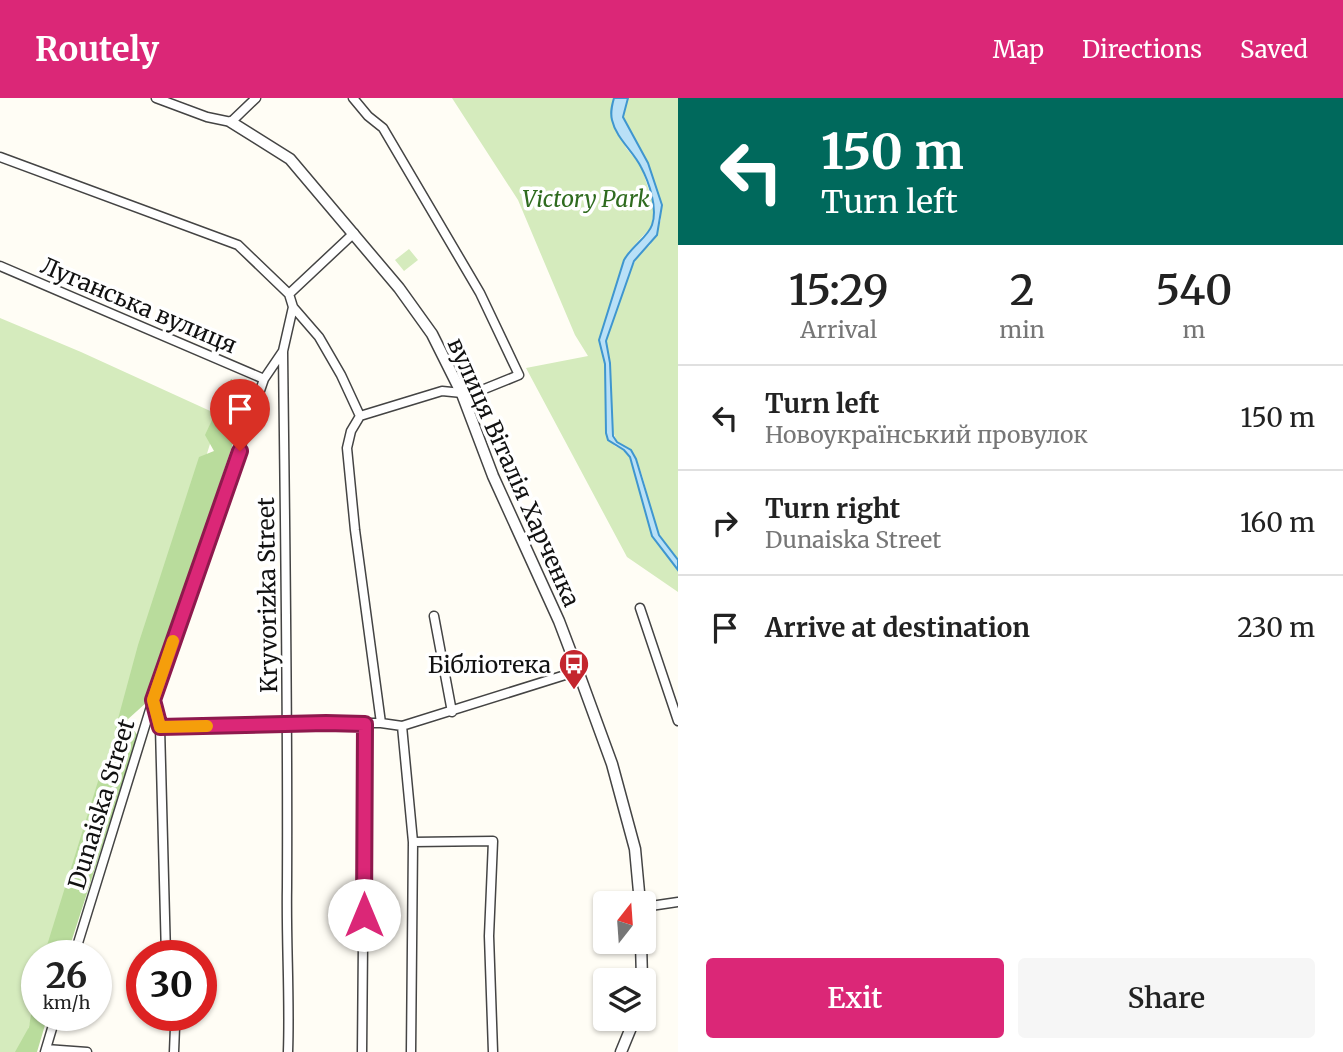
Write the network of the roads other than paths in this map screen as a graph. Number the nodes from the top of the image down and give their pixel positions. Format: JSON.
{"nodes":[{"id":1,"x":156,"y":98,"type":"edge"},
{"id":2,"x":256,"y":98,"type":"edge"},
{"id":3,"x":353,"y":98,"type":"edge"},
{"id":4,"x":231,"y":122,"type":"junction"},
{"id":5,"x":0,"y":157,"type":"edge"},
{"id":6,"x":354,"y":233,"type":"junction"},
{"id":7,"x":0,"y":266,"type":"edge"},
{"id":8,"x":289,"y":294,"type":"junction"},
{"id":9,"x":293,"y":307,"type":"junction"},
{"id":10,"x":283,"y":351,"type":"junction"},
{"id":11,"x":264,"y":379,"type":"junction"},
{"id":12,"x":462,"y":394,"type":"junction"},
{"id":13,"x":360,"y":416,"type":"junction"},
{"id":14,"x":640,"y":608,"type":"dead end"},
{"id":15,"x":434,"y":616,"type":"dead end"},
{"id":16,"x":579,"y":671,"type":"junction"},
{"id":17,"x":153,"y":700,"type":"junction"},
{"id":18,"x":452,"y":712,"type":"junction"},
{"id":19,"x":678,"y":721,"type":"edge"},
{"id":20,"x":381,"y":723,"type":"junction"},
{"id":21,"x":365,"y":724,"type":"junction"},
{"id":22,"x":288,"y":725,"type":"junction"},
{"id":23,"x":402,"y":726,"type":"junction"},
{"id":24,"x":160,"y":727,"type":"junction"},
{"id":25,"x":413,"y":842,"type":"junction"},
{"id":26,"x":639,"y":891,"type":"edge"},
{"id":27,"x":678,"y":902,"type":"edge"},
{"id":28,"x":656,"y":905,"type":"edge"},
{"id":29,"x":79,"y":940,"type":"edge"},
{"id":30,"x":166,"y":940,"type":"edge"},
{"id":31,"x":51,"y":1031,"type":"edge"},
{"id":32,"x":175,"y":1031,"type":"edge"},
{"id":33,"x":630,"y":1031,"type":"edge"},
{"id":34,"x":45,"y":1050,"type":"edge"},
{"id":35,"x":85,"y":1052,"type":"edge"},
{"id":36,"x":174,"y":1052,"type":"edge"},
{"id":37,"x":288,"y":1052,"type":"edge"},
{"id":38,"x":362,"y":1052,"type":"edge"},
{"id":39,"x":411,"y":1052,"type":"edge"},
{"id":40,"x":493,"y":1052,"type":"edge"},
{"id":41,"x":621,"y":1052,"type":"edge"}],
"edges":[{"from":1,"to":4,"type":"street","name":"вулиця Віталія Харченка"},
{"from":2,"to":4,"type":"street"},
{"from":3,"to":12,"type":"street"},
{"from":4,"to":6,"type":"street","name":"вулиця Віталія Харченка"},
{"from":5,"to":8,"type":"street"},
{"from":6,"to":8,"type":"street"},
{"from":6,"to":12,"type":"street","name":"вулиця Віталія Харченка"},
{"from":7,"to":11,"type":"street","name":"Луганська вулиця"},
{"from":8,"to":9,"type":"street"},
{"from":9,"to":10,"type":"street","name":"Kryvorizka Street"},
{"from":9,"to":13,"type":"street"},
{"from":10,"to":11,"type":"street","name":"Dunaiska Street"},
{"from":10,"to":22,"type":"street","name":"Kryvorizka Street"},
{"from":11,"to":17,"type":"street","name":"Dunaiska Street"},
{"from":12,"to":13,"type":"street"},
{"from":12,"to":16,"type":"street","name":"вулиця Віталія Харченка"},
{"from":13,"to":20,"type":"street"},
{"from":14,"to":19,"type":"street"},
{"from":15,"to":18,"type":"street"},
{"from":16,"to":18,"type":"street"},
{"from":16,"to":26,"type":"street","name":"вулиця Віталія Харченка"},
{"from":17,"to":24,"type":"street"},
{"from":17,"to":29,"type":"street","name":"Dunaiska Street"},
{"from":18,"to":23,"type":"street"},
{"from":20,"to":21,"type":"street"},
{"from":20,"to":23,"type":"street"},
{"from":21,"to":22,"type":"street"},
{"from":21,"to":38,"type":"street"},
{"from":22,"to":24,"type":"street"},
{"from":22,"to":37,"type":"street","name":"Kryvorizka Street"},
{"from":23,"to":25,"type":"street"},
{"from":24,"to":30,"type":"street"},
{"from":25,"to":39,"type":"street"},
{"from":25,"to":40,"type":"street"},
{"from":27,"to":28,"type":"street"},
{"from":31,"to":34,"type":"street"},
{"from":32,"to":36,"type":"street"},
{"from":33,"to":41,"type":"street"},
{"from":34,"to":35,"type":"street"}]}
